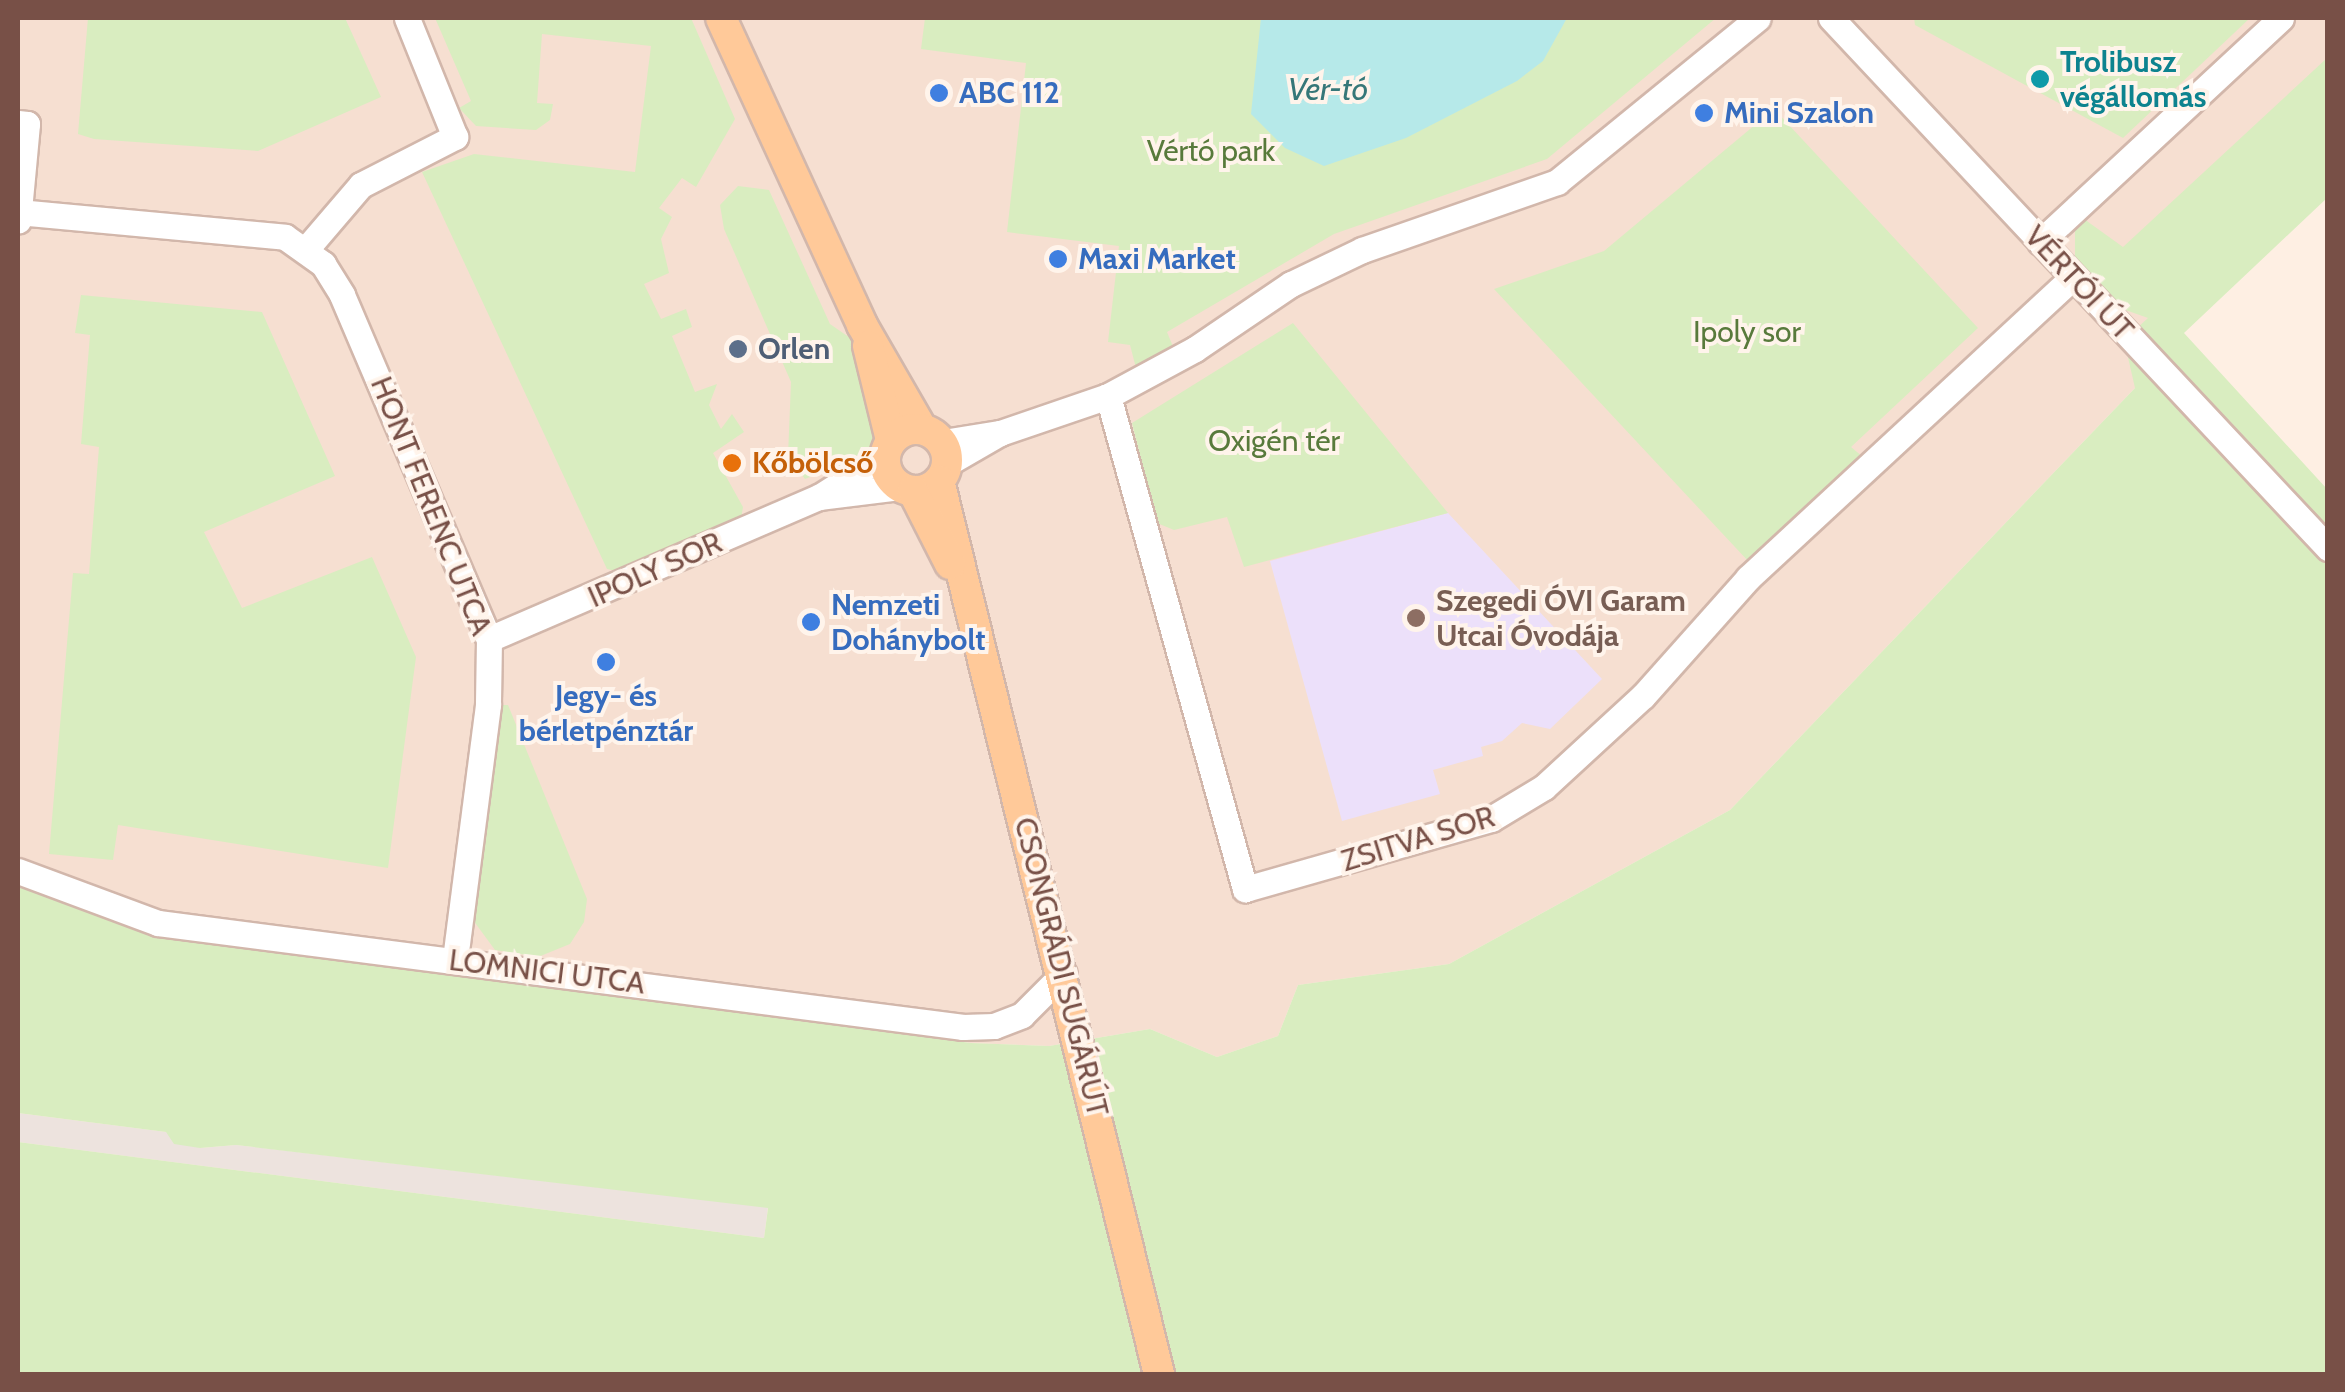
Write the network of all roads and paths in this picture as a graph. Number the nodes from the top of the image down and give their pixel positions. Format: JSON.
{"nodes":[{"id":1,"x":407,"y":18,"type":"edge"},
{"id":2,"x":721,"y":18,"type":"edge"},
{"id":3,"x":1758,"y":18,"type":"edge"},
{"id":4,"x":1831,"y":18,"type":"edge"},
{"id":5,"x":2280,"y":18,"type":"edge"},
{"id":6,"x":18,"y":123,"type":"edge"},
{"id":7,"x":18,"y":212,"type":"edge"},
{"id":8,"x":18,"y":220,"type":"edge"},
{"id":9,"x":2040,"y":242,"type":"junction"},
{"id":10,"x":306,"y":248,"type":"junction"},
{"id":11,"x":2073,"y":277,"type":"junction"},
{"id":12,"x":862,"y":325,"type":"junction"},
{"id":13,"x":1108,"y":396,"type":"junction"},
{"id":14,"x":888,"y":448,"type":"junction"},
{"id":15,"x":928,"y":466,"type":"junction"},
{"id":16,"x":819,"y":497,"type":"junction"},
{"id":17,"x":2328,"y":548,"type":"edge"},
{"id":18,"x":489,"y":639,"type":"junction"},
{"id":19,"x":18,"y":871,"type":"edge"},
{"id":20,"x":455,"y":960,"type":"junction"},
{"id":21,"x":1064,"y":972,"type":"junction"},
{"id":22,"x":1159,"y":1374,"type":"edge"}],
"edges":[{"from":1,"to":10,"type":"street"},
{"from":2,"to":12,"type":"main road","name":"CSONGRÁDI SUGÁRÚT"},
{"from":3,"to":13,"type":"street","name":"IPOLY SOR"},
{"from":4,"to":9,"type":"street","name":"VÉRTÓI ÚT"},
{"from":5,"to":9,"type":"street"},
{"from":6,"to":7,"type":"street"},
{"from":7,"to":8,"type":"street"},
{"from":7,"to":10,"type":"street"},
{"from":9,"to":11,"type":"street","name":"VÉRTÓI ÚT"},
{"from":10,"to":18,"type":"street","name":"HONT FERENC UTCA"},
{"from":11,"to":13,"type":"street","name":"ZSITVA SOR"},
{"from":11,"to":17,"type":"street","name":"VÉRTÓI ÚT"},
{"from":12,"to":14,"type":"main road","name":"CSONGRÁDI SUGÁRÚT"},
{"from":12,"to":15,"type":"main road","name":"CSONGRÁDI SUGÁRÚT"},
{"from":13,"to":15,"type":"street","name":"IPOLY SOR"},
{"from":14,"to":15,"type":"main road"},
{"from":14,"to":15,"type":"main road","name":"CSONGRÁDI SUGÁRÚT"},
{"from":14,"to":16,"type":"street","name":"IPOLY SOR"},
{"from":15,"to":16,"type":"street","name":"IPOLY SOR"},
{"from":15,"to":21,"type":"main road","name":"CSONGRÁDI SUGÁRÚT"},
{"from":16,"to":18,"type":"street","name":"IPOLY SOR"},
{"from":18,"to":20,"type":"street","name":"HONT FERENC UTCA"},
{"from":19,"to":20,"type":"street","name":"LOMNICI UTCA"},
{"from":20,"to":21,"type":"street","name":"LOMNICI UTCA"},
{"from":21,"to":22,"type":"main road","name":"CSONGRÁDI SUGÁRÚT"}]}
